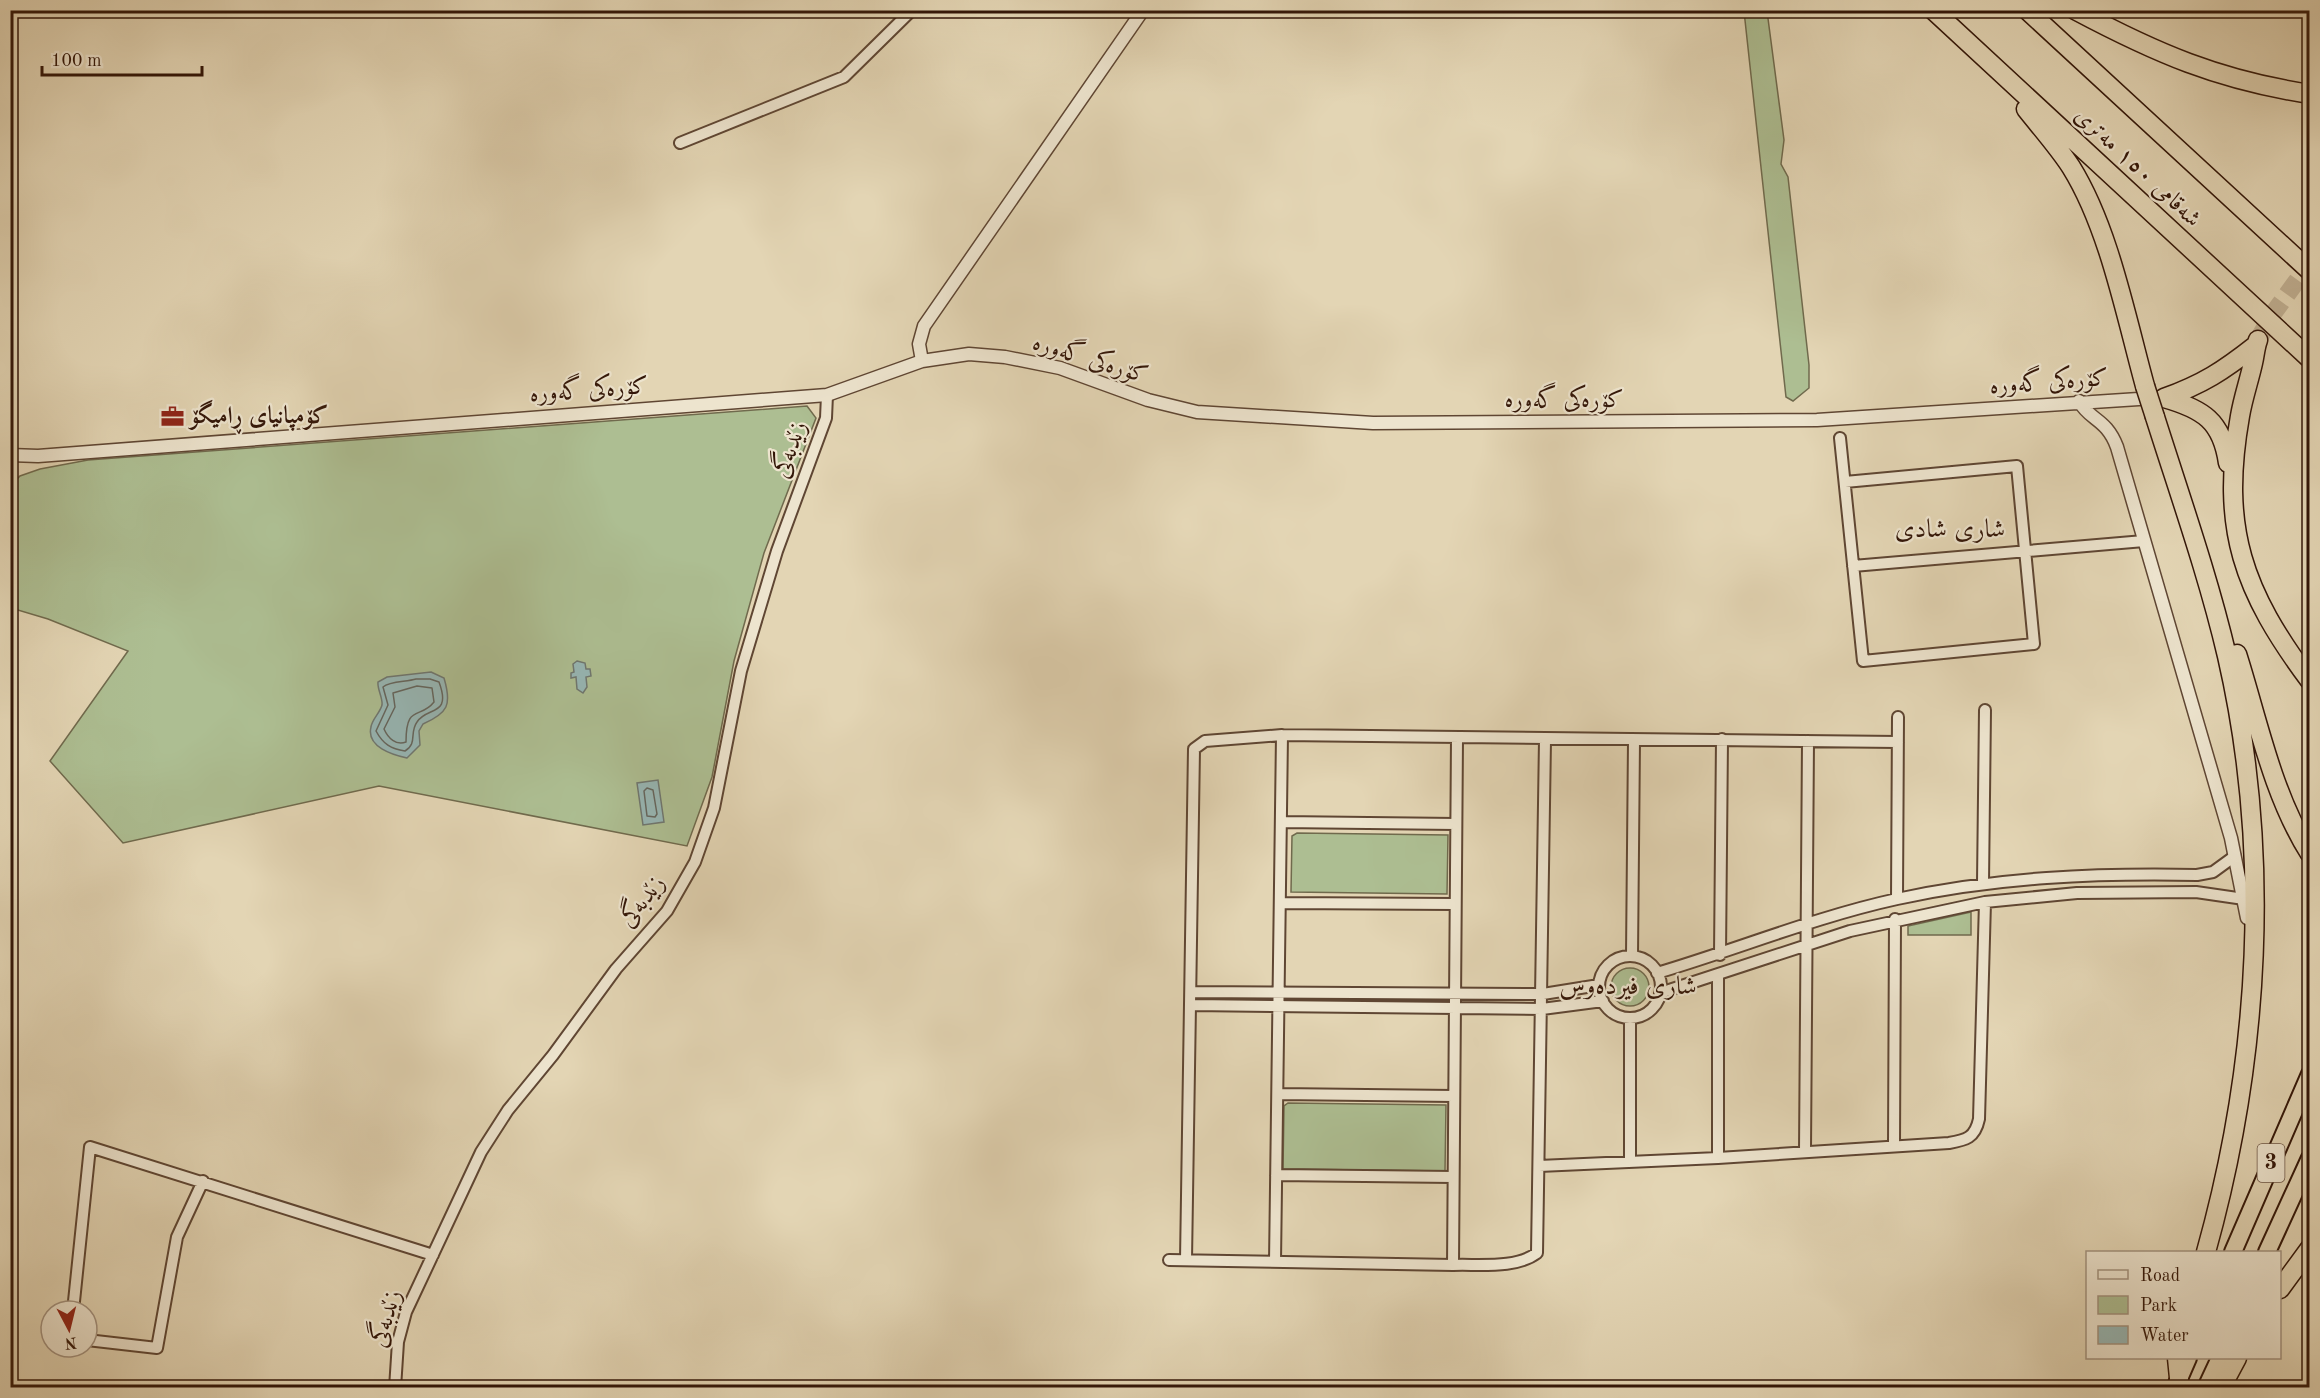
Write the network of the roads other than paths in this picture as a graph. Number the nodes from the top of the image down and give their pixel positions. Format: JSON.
{"nodes":[{"id":1,"x":912,"y":10,"type":"edge"},
{"id":2,"x":1143,"y":10,"type":"edge"},
{"id":3,"x":1933,"y":10,"type":"edge"},
{"id":4,"x":2026,"y":10,"type":"edge"},
{"id":5,"x":2074,"y":10,"type":"edge"},
{"id":6,"x":1989,"y":63,"type":"junction"},
{"id":7,"x":2310,"y":94,"type":"edge"},
{"id":8,"x":680,"y":142,"type":"dead end"},
{"id":9,"x":2310,"y":271,"type":"edge"},
{"id":10,"x":2310,"y":359,"type":"edge"},
{"id":11,"x":922,"y":361,"type":"junction"},
{"id":12,"x":827,"y":395,"type":"junction"},
{"id":13,"x":2164,"y":398,"type":"junction"},
{"id":14,"x":2079,"y":401,"type":"junction"},
{"id":15,"x":1840,"y":438,"type":"dead end"},
{"id":16,"x":10,"y":454,"type":"edge"},
{"id":17,"x":1845,"y":482,"type":"junction"},
{"id":18,"x":2231,"y":482,"type":"junction"},
{"id":19,"x":2145,"y":541,"type":"junction"},
{"id":20,"x":2025,"y":551,"type":"junction"},
{"id":21,"x":1853,"y":566,"type":"junction"},
{"id":22,"x":2209,"y":586,"type":"junction"},
{"id":23,"x":2310,"y":681,"type":"edge"},
{"id":24,"x":1985,"y":710,"type":"dead end"},
{"id":25,"x":1898,"y":717,"type":"dead end"},
{"id":26,"x":1282,"y":735,"type":"junction"},
{"id":27,"x":1457,"y":739,"type":"junction"},
{"id":28,"x":1722,"y":739,"type":"junction"},
{"id":29,"x":1545,"y":740,"type":"junction"},
{"id":30,"x":1634,"y":741,"type":"junction"},
{"id":31,"x":1808,"y":741,"type":"junction"},
{"id":32,"x":1898,"y":742,"type":"junction"},
{"id":33,"x":1281,"y":822,"type":"junction"},
{"id":34,"x":1455,"y":824,"type":"junction"},
{"id":35,"x":2310,"y":854,"type":"edge"},
{"id":36,"x":2235,"y":856,"type":"junction"},
{"id":37,"x":1983,"y":883,"type":"junction"},
{"id":38,"x":1897,"y":899,"type":"junction"},
{"id":39,"x":2244,"y":899,"type":"junction"},
{"id":40,"x":1985,"y":902,"type":"junction"},
{"id":41,"x":1281,"y":903,"type":"junction"},
{"id":42,"x":1455,"y":904,"type":"junction"},
{"id":43,"x":1895,"y":919,"type":"junction"},
{"id":44,"x":1808,"y":923,"type":"junction"},
{"id":45,"x":1806,"y":945,"type":"junction"},
{"id":46,"x":1720,"y":955,"type":"junction"},
{"id":47,"x":1632,"y":956,"type":"junction"},
{"id":48,"x":2252,"y":961,"type":"junction"},
{"id":49,"x":1657,"y":973,"type":"junction"},
{"id":50,"x":1718,"y":975,"type":"junction"},
{"id":51,"x":1599,"y":985,"type":"junction"},
{"id":52,"x":1191,"y":992,"type":"junction"},
{"id":53,"x":1280,"y":993,"type":"junction"},
{"id":54,"x":1660,"y":993,"type":"junction"},
{"id":55,"x":1543,"y":994,"type":"junction"},
{"id":56,"x":1455,"y":995,"type":"junction"},
{"id":57,"x":1603,"y":1001,"type":"junction"},
{"id":58,"x":1192,"y":1005,"type":"junction"},
{"id":59,"x":1280,"y":1005,"type":"junction"},
{"id":60,"x":1455,"y":1008,"type":"junction"},
{"id":61,"x":1542,"y":1009,"type":"junction"},
{"id":62,"x":1630,"y":1018,"type":"junction"},
{"id":63,"x":2310,"y":1074,"type":"edge"},
{"id":64,"x":1278,"y":1094,"type":"junction"},
{"id":65,"x":1454,"y":1096,"type":"junction"},
{"id":66,"x":1893,"y":1146,"type":"junction"},
{"id":67,"x":1805,"y":1151,"type":"junction"},
{"id":68,"x":1718,"y":1158,"type":"junction"},
{"id":69,"x":2310,"y":1158,"type":"edge"},
{"id":70,"x":1630,"y":1162,"type":"junction"},
{"id":71,"x":1539,"y":1166,"type":"junction"},
{"id":72,"x":1276,"y":1175,"type":"junction"},
{"id":73,"x":1453,"y":1177,"type":"junction"},
{"id":74,"x":203,"y":1181,"type":"junction"},
{"id":75,"x":2310,"y":1248,"type":"edge"},
{"id":76,"x":2206,"y":1251,"type":"edge"},
{"id":77,"x":2233,"y":1251,"type":"edge"},
{"id":78,"x":2267,"y":1251,"type":"edge"},
{"id":79,"x":434,"y":1256,"type":"junction"},
{"id":80,"x":1169,"y":1260,"type":"dead end"},
{"id":81,"x":1186,"y":1260,"type":"junction"},
{"id":82,"x":1275,"y":1262,"type":"junction"},
{"id":83,"x":1453,"y":1265,"type":"junction"},
{"id":84,"x":2281,"y":1288,"type":"edge"},
{"id":85,"x":75,"y":1299,"type":"edge"},
{"id":86,"x":99,"y":1341,"type":"edge"},
{"id":87,"x":2176,"y":1359,"type":"edge"},
{"id":88,"x":2188,"y":1359,"type":"edge"},
{"id":89,"x":2220,"y":1359,"type":"edge"},
{"id":90,"x":2236,"y":1359,"type":"edge"},
{"id":91,"x":2177,"y":1383,"type":"edge"},
{"id":92,"x":395,"y":1388,"type":"edge"},
{"id":93,"x":2206,"y":1388,"type":"edge"},
{"id":94,"x":2221,"y":1388,"type":"edge"}],
"edges":[{"from":1,"to":8,"type":"street"},
{"from":2,"to":11,"type":"street"},
{"from":3,"to":6,"type":"highway","name":"شەقامی ١٥٠ مەتری"},
{"from":4,"to":9,"type":"highway","name":"شەقامی ١٥٠ مەتری"},
{"from":5,"to":7,"type":"highway"},
{"from":6,"to":10,"type":"highway","name":"شەقامی ١٥٠ مەتری"},
{"from":6,"to":22,"type":"highway","bridge":true},
{"from":11,"to":12,"type":"street","name":"کۆرەکی گەورە"},
{"from":11,"to":14,"type":"street","name":"کۆرەکی گەورە"},
{"from":12,"to":16,"type":"street","name":"کۆرەکی گەورە"},
{"from":12,"to":79,"type":"street","name":"زێدبەگی"},
{"from":13,"to":14,"type":"street","name":"کۆرەکی گەورە"},
{"from":13,"to":18,"type":"highway"},
{"from":13,"to":18,"type":"highway"},
{"from":14,"to":19,"type":"street"},
{"from":15,"to":17,"type":"street"},
{"from":17,"to":20,"type":"street"},
{"from":17,"to":21,"type":"street"},
{"from":18,"to":23,"type":"highway"},
{"from":19,"to":20,"type":"street"},
{"from":19,"to":36,"type":"street"},
{"from":20,"to":21,"type":"street"},
{"from":20,"to":21,"type":"street"},
{"from":22,"to":35,"type":"highway"},
{"from":22,"to":48,"type":"highway"},
{"from":24,"to":37,"type":"street"},
{"from":25,"to":32,"type":"street"},
{"from":26,"to":27,"type":"street"},
{"from":26,"to":33,"type":"street"},
{"from":26,"to":52,"type":"street"},
{"from":27,"to":29,"type":"street"},
{"from":27,"to":34,"type":"street"},
{"from":28,"to":30,"type":"street"},
{"from":28,"to":31,"type":"street"},
{"from":28,"to":46,"type":"street"},
{"from":29,"to":30,"type":"street"},
{"from":29,"to":55,"type":"street"},
{"from":30,"to":47,"type":"street"},
{"from":31,"to":32,"type":"street"},
{"from":31,"to":44,"type":"street"},
{"from":32,"to":38,"type":"street"},
{"from":33,"to":34,"type":"street"},
{"from":33,"to":41,"type":"street"},
{"from":34,"to":42,"type":"street"},
{"from":36,"to":37,"type":"street"},
{"from":36,"to":39,"type":"street"},
{"from":37,"to":38,"type":"street"},
{"from":38,"to":44,"type":"street"},
{"from":39,"to":40,"type":"street"},
{"from":39,"to":48,"type":"street"},
{"from":40,"to":43,"type":"street"},
{"from":40,"to":66,"type":"street"},
{"from":41,"to":42,"type":"street"},
{"from":41,"to":53,"type":"street"},
{"from":42,"to":56,"type":"street"},
{"from":43,"to":45,"type":"street"},
{"from":43,"to":66,"type":"street"},
{"from":44,"to":45,"type":"street"},
{"from":44,"to":46,"type":"street"},
{"from":45,"to":50,"type":"street"},
{"from":45,"to":67,"type":"street"},
{"from":46,"to":49,"type":"street"},
{"from":47,"to":49,"type":"street"},
{"from":47,"to":51,"type":"street"},
{"from":48,"to":76,"type":"highway"},
{"from":49,"to":54,"type":"street"},
{"from":50,"to":54,"type":"street"},
{"from":50,"to":68,"type":"street"},
{"from":51,"to":55,"type":"street"},
{"from":51,"to":57,"type":"street"},
{"from":52,"to":53,"type":"street"},
{"from":52,"to":58,"type":"street"},
{"from":53,"to":56,"type":"street"},
{"from":53,"to":59,"type":"street"},
{"from":54,"to":62,"type":"street"},
{"from":55,"to":56,"type":"street"},
{"from":55,"to":61,"type":"street"},
{"from":56,"to":60,"type":"street"},
{"from":57,"to":61,"type":"street"},
{"from":57,"to":62,"type":"street"},
{"from":58,"to":59,"type":"street"},
{"from":58,"to":81,"type":"street"},
{"from":59,"to":60,"type":"street"},
{"from":59,"to":64,"type":"street"},
{"from":60,"to":61,"type":"street"},
{"from":60,"to":65,"type":"street"},
{"from":61,"to":71,"type":"street"},
{"from":62,"to":70,"type":"street"},
{"from":63,"to":77,"type":"highway","number":"3"},
{"from":64,"to":65,"type":"street"},
{"from":64,"to":72,"type":"street"},
{"from":65,"to":73,"type":"street"},
{"from":66,"to":67,"type":"street"},
{"from":67,"to":68,"type":"street"},
{"from":68,"to":70,"type":"street"},
{"from":69,"to":78,"type":"highway","number":"3"},
{"from":70,"to":71,"type":"street"},
{"from":71,"to":83,"type":"street"},
{"from":72,"to":73,"type":"street"},
{"from":72,"to":82,"type":"street"},
{"from":73,"to":83,"type":"street"},
{"from":74,"to":79,"type":"street"},
{"from":74,"to":85,"type":"street"},
{"from":74,"to":86,"type":"street"},
{"from":75,"to":84,"type":"highway"},
{"from":79,"to":92,"type":"street","name":"زێدبەگی"},
{"from":80,"to":81,"type":"street"},
{"from":81,"to":82,"type":"street"},
{"from":82,"to":83,"type":"street"},
{"from":87,"to":91,"type":"highway"},
{"from":88,"to":91,"type":"highway"},
{"from":89,"to":93,"type":"highway"},
{"from":90,"to":94,"type":"highway"}]}
